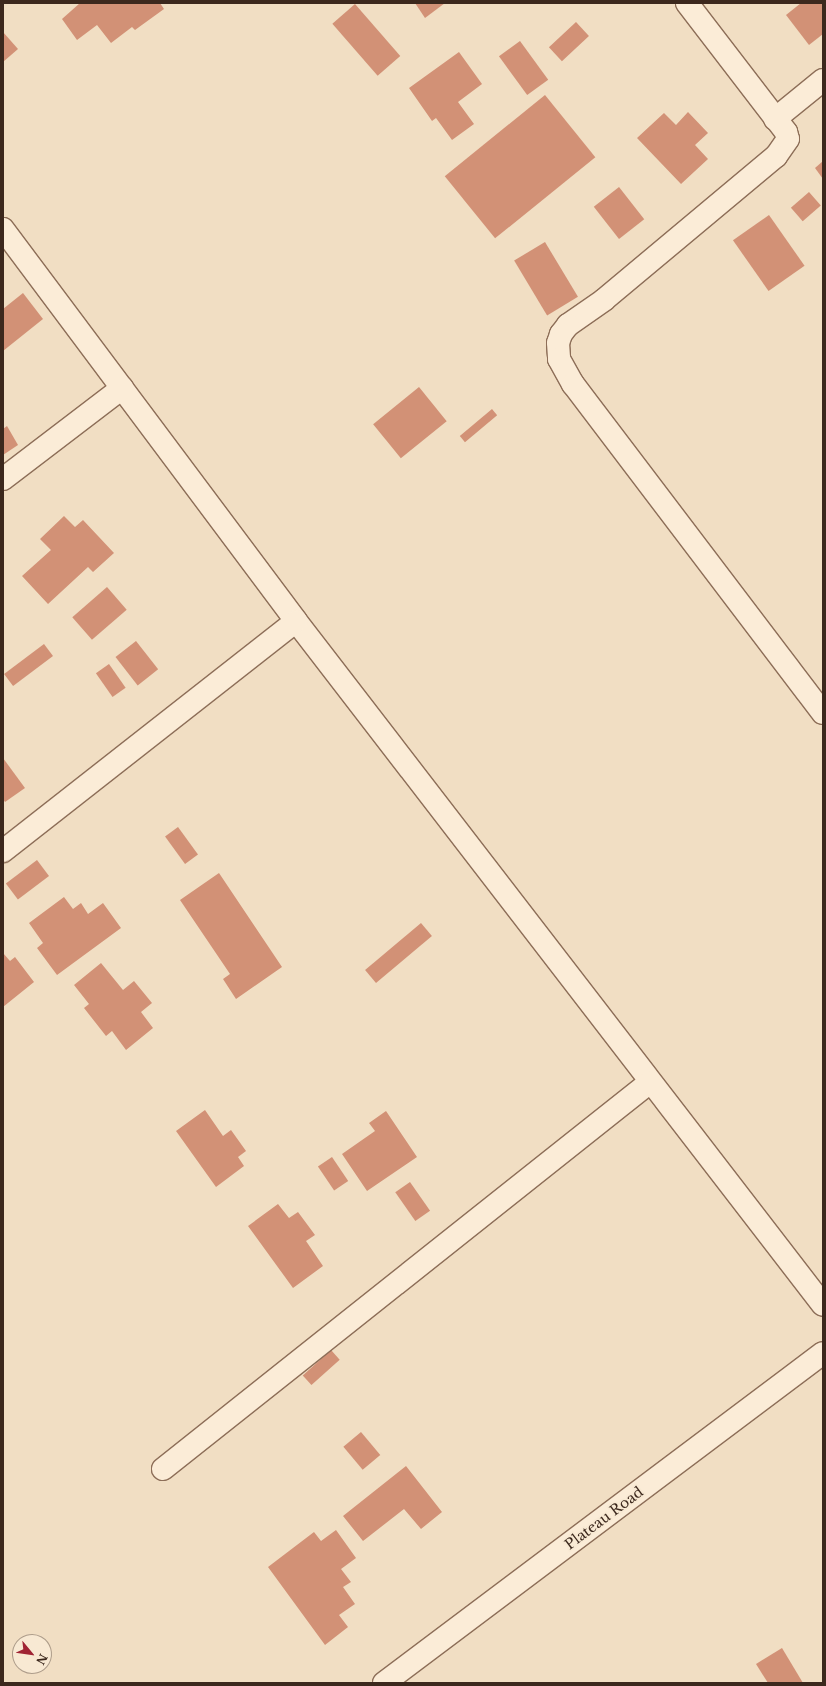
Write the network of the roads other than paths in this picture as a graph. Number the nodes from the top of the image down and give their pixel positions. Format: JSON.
{"nodes":[{"id":1,"x":687,"y":3,"type":"edge"},
{"id":2,"x":823,"y":80,"type":"edge"},
{"id":3,"x":775,"y":119,"type":"junction"},
{"id":4,"x":3,"y":229,"type":"edge"},
{"id":5,"x":122,"y":388,"type":"junction"},
{"id":6,"x":3,"y":479,"type":"edge"},
{"id":7,"x":296,"y":621,"type":"junction"},
{"id":8,"x":823,"y":713,"type":"edge"},
{"id":9,"x":3,"y":851,"type":"edge"},
{"id":10,"x":650,"y":1082,"type":"junction"},
{"id":11,"x":823,"y":1305,"type":"edge"},
{"id":12,"x":823,"y":1353,"type":"edge"},
{"id":13,"x":163,"y":1469,"type":"dead end"},
{"id":14,"x":384,"y":1683,"type":"edge"}],
"edges":[{"from":1,"to":3,"type":"street"},
{"from":2,"to":3,"type":"street"},
{"from":3,"to":8,"type":"street"},
{"from":4,"to":5,"type":"street"},
{"from":5,"to":6,"type":"street"},
{"from":5,"to":7,"type":"street"},
{"from":7,"to":9,"type":"street"},
{"from":7,"to":10,"type":"street"},
{"from":10,"to":11,"type":"street"},
{"from":10,"to":13,"type":"street"},
{"from":12,"to":14,"type":"street","name":"Plateau Road"}]}
